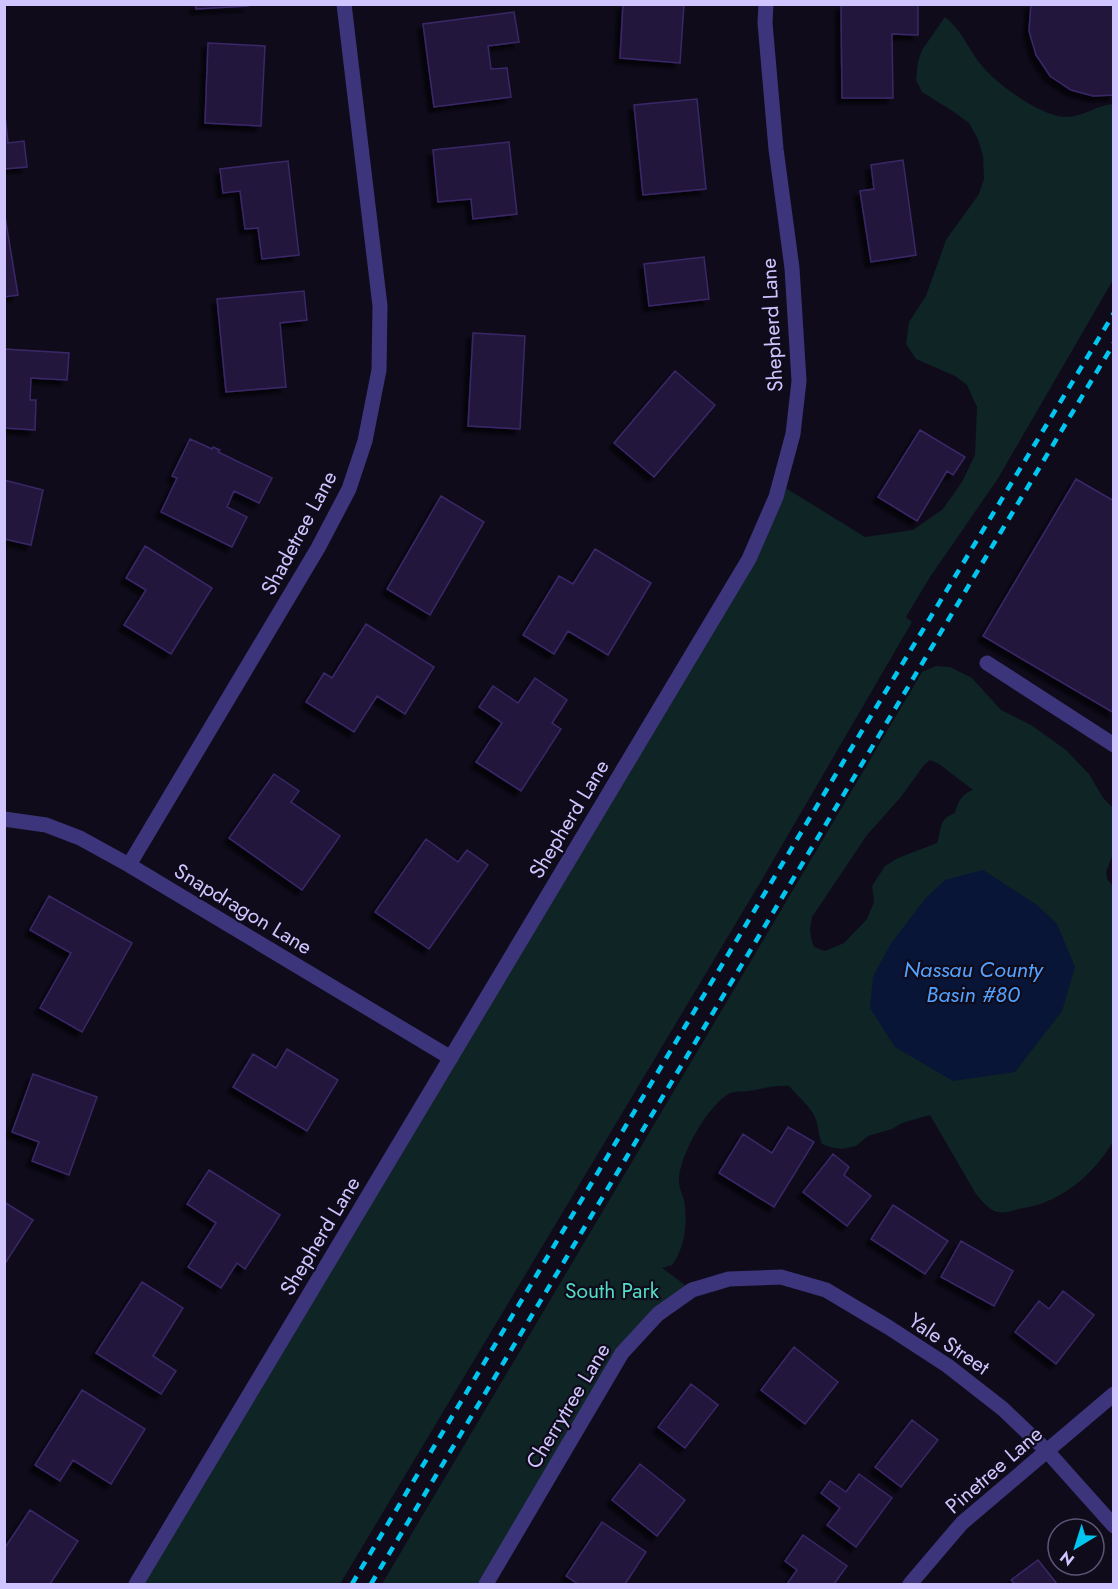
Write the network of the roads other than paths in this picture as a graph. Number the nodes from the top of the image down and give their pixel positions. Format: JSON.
{"nodes":[{"id":1,"x":344,"y":4,"type":"edge"},
{"id":2,"x":766,"y":4,"type":"edge"},
{"id":3,"x":987,"y":663,"type":"dead end"},
{"id":4,"x":1113,"y":745,"type":"edge"},
{"id":5,"x":4,"y":819,"type":"edge"},
{"id":6,"x":129,"y":865,"type":"junction"},
{"id":7,"x":451,"y":1058,"type":"junction"},
{"id":8,"x":719,"y":1282,"type":"joint"},
{"id":9,"x":1113,"y":1394,"type":"edge"},
{"id":10,"x":1047,"y":1451,"type":"junction"},
{"id":11,"x":1113,"y":1526,"type":"edge"},
{"id":12,"x":136,"y":1584,"type":"edge"},
{"id":13,"x":486,"y":1584,"type":"edge"},
{"id":14,"x":910,"y":1584,"type":"edge"}],
"edges":[{"from":1,"to":6,"type":"street","name":"Shadetree Lane"},
{"from":2,"to":7,"type":"street","name":"Shepherd Lane"},
{"from":3,"to":4,"type":"street"},
{"from":5,"to":6,"type":"street","name":"Snapdragon Lane"},
{"from":6,"to":7,"type":"street","name":"Snapdragon Lane"},
{"from":7,"to":12,"type":"street","name":"Shepherd Lane"},
{"from":8,"to":10,"type":"street","name":"Yale Street"},
{"from":8,"to":13,"type":"street","name":"Cherrytree Lane"},
{"from":9,"to":10,"type":"street","name":"Pinetree Lane"},
{"from":10,"to":11,"type":"street","name":"Yale Street"},
{"from":10,"to":14,"type":"street","name":"Pinetree Lane"}]}
